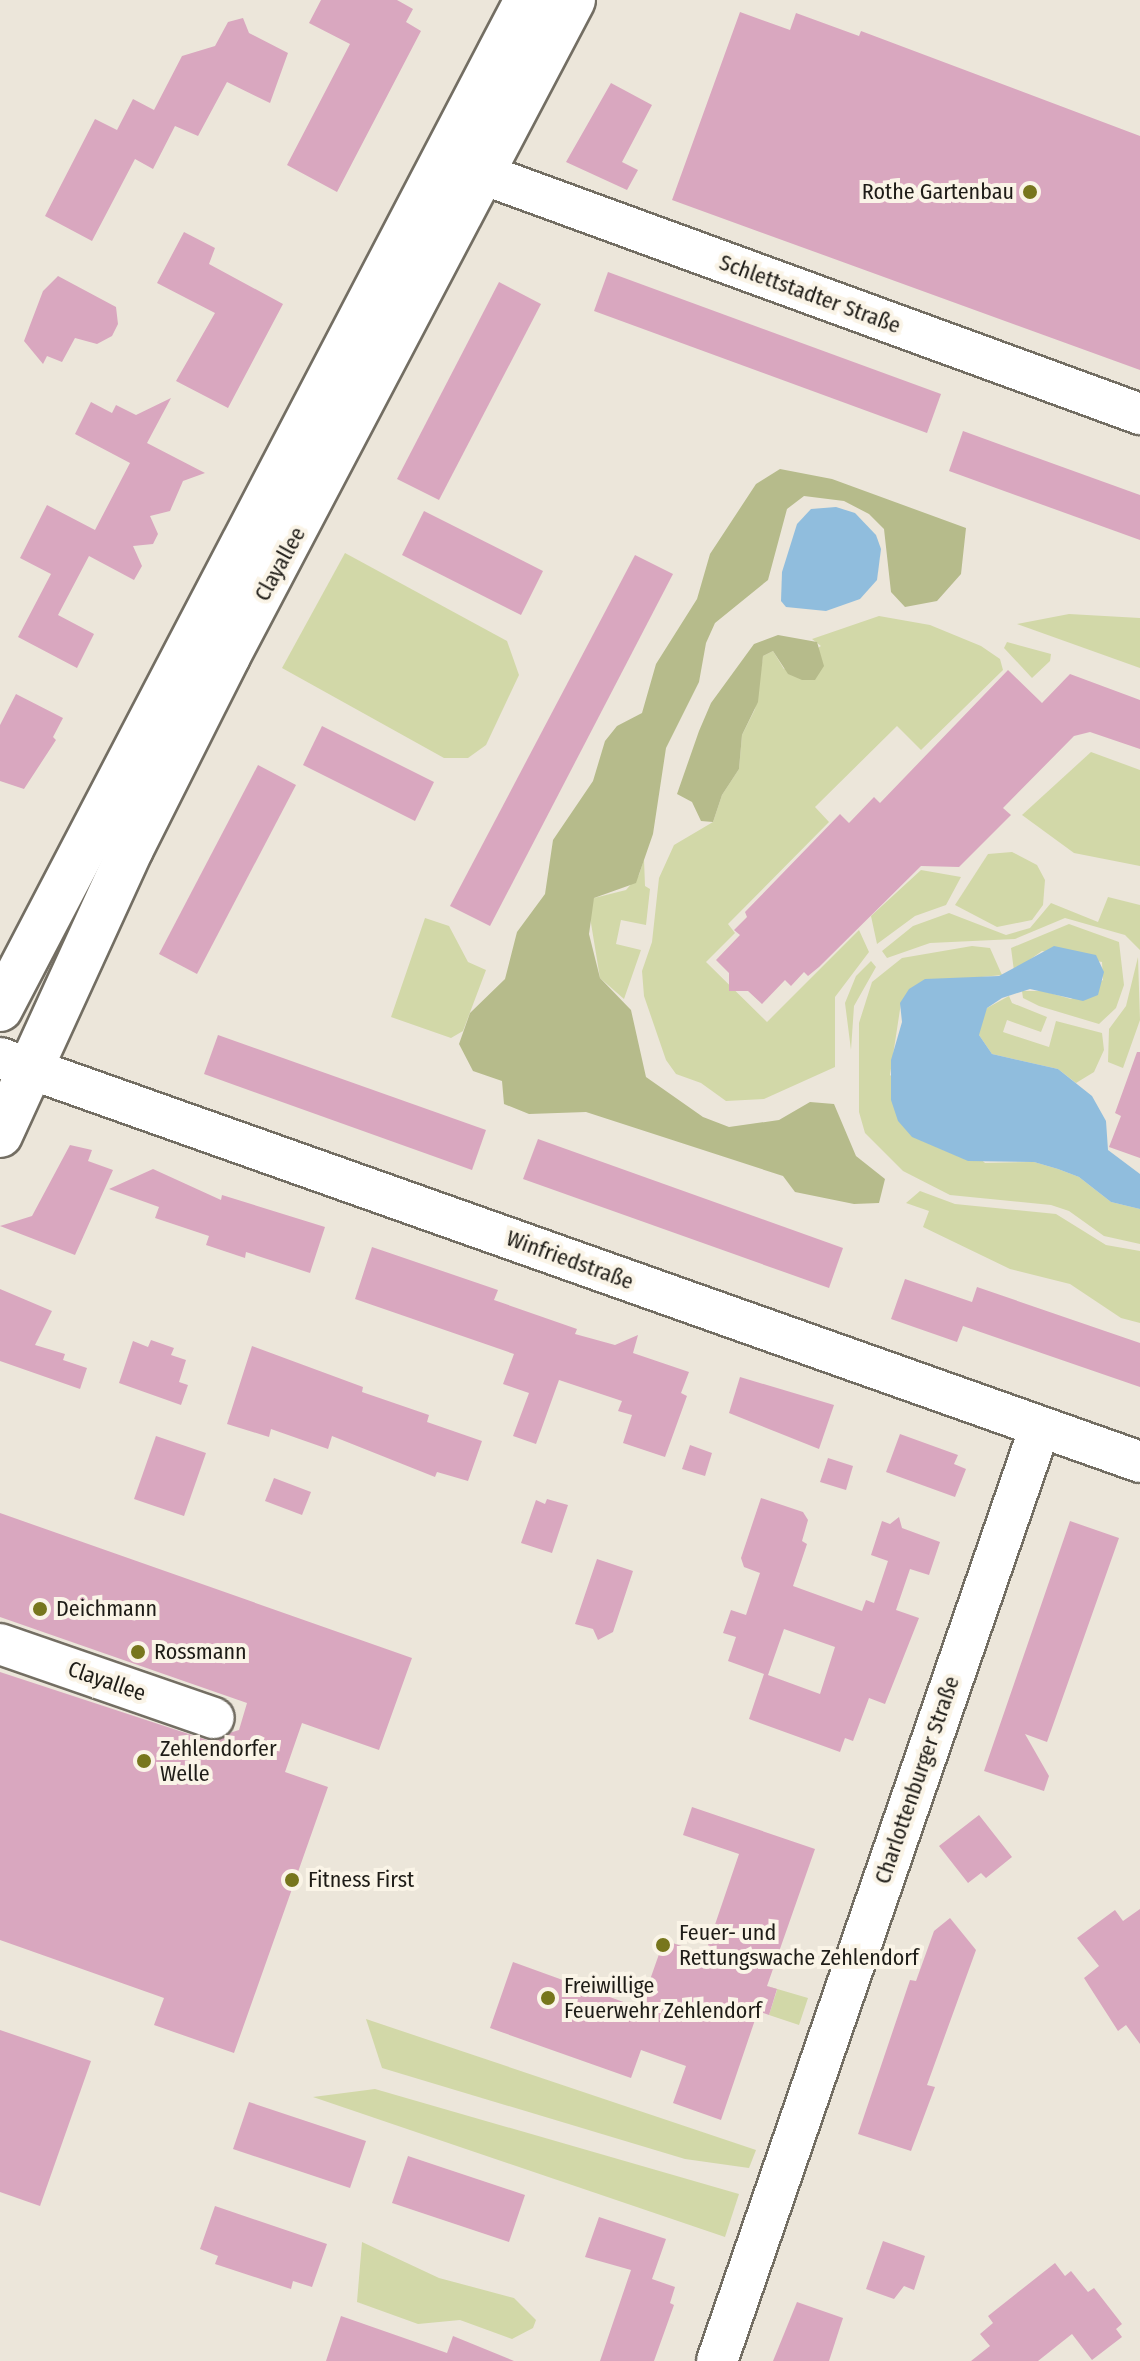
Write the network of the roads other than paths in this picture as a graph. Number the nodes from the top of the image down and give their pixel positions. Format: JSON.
{"nodes":[{"id":1,"x":527,"y":0,"type":"edge"},
{"id":2,"x":573,"y":0,"type":"edge"},
{"id":3,"x":480,"y":173,"type":"junction"},
{"id":4,"x":1140,"y":414,"type":"edge"},
{"id":5,"x":0,"y":1009,"type":"edge"},
{"id":6,"x":16,"y":1063,"type":"edge"},
{"id":7,"x":0,"y":1135,"type":"edge"},
{"id":8,"x":1040,"y":1427,"type":"junction"},
{"id":9,"x":1140,"y":1462,"type":"edge"},
{"id":10,"x":0,"y":1644,"type":"edge"},
{"id":11,"x":214,"y":1718,"type":"dead end"},
{"id":12,"x":717,"y":2361,"type":"edge"}],
"edges":[{"from":1,"to":5,"type":"main road","name":"Clayallee"},
{"from":2,"to":3,"type":"main road","name":"Clayallee"},
{"from":3,"to":4,"type":"street","name":"Schlettstadter Straße"},
{"from":3,"to":6,"type":"main road","name":"Clayallee"},
{"from":6,"to":7,"type":"main road","name":"Clayallee"},
{"from":6,"to":8,"type":"street","name":"Winfriedstraße"},
{"from":8,"to":9,"type":"street","name":"Winfriedstraße"},
{"from":8,"to":12,"type":"street","name":"Charlottenburger Straße"},
{"from":10,"to":11,"type":"street","name":"Clayallee"}]}
